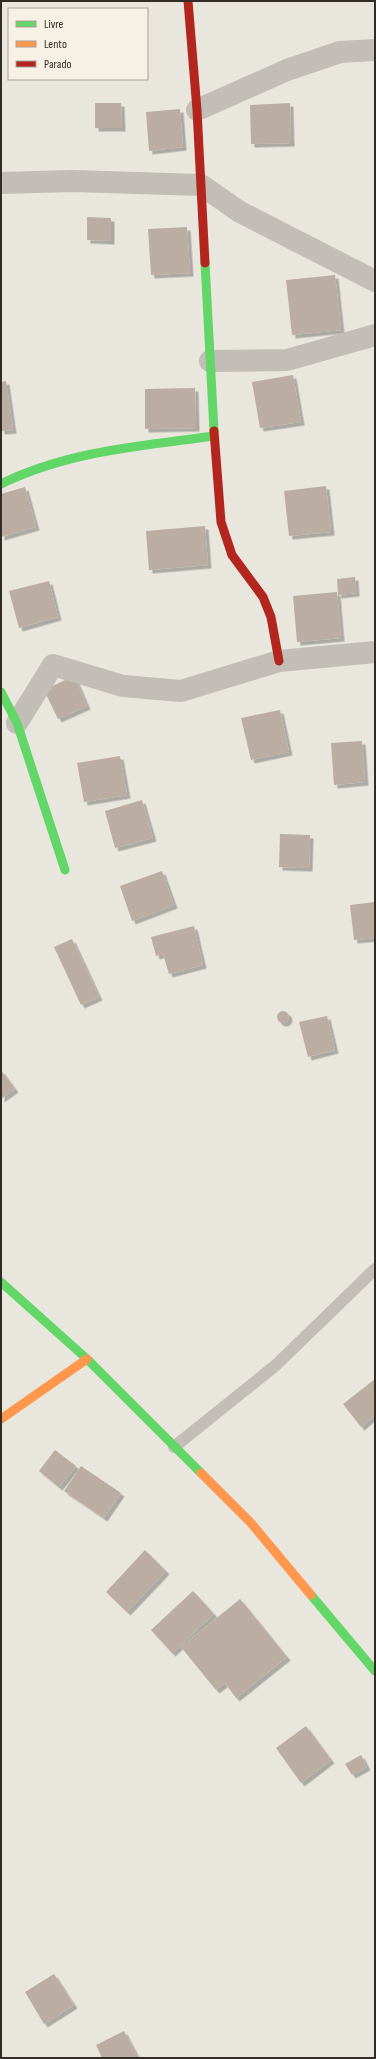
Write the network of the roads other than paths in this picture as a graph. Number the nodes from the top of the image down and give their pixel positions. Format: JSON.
{"nodes":[{"id":1,"x":188,"y":1,"type":"edge"},
{"id":2,"x":375,"y":50,"type":"edge"},
{"id":3,"x":197,"y":110,"type":"junction"},
{"id":4,"x":1,"y":183,"type":"edge"},
{"id":5,"x":201,"y":185,"type":"junction"},
{"id":6,"x":375,"y":281,"type":"edge"},
{"id":7,"x":375,"y":335,"type":"edge"},
{"id":8,"x":210,"y":361,"type":"junction"},
{"id":9,"x":214,"y":436,"type":"junction"},
{"id":10,"x":1,"y":484,"type":"edge"},
{"id":11,"x":375,"y":652,"type":"edge"},
{"id":12,"x":279,"y":661,"type":"junction"},
{"id":13,"x":1,"y":692,"type":"edge"},
{"id":14,"x":17,"y":723,"type":"junction"},
{"id":15,"x":65,"y":870,"type":"dead end"},
{"id":16,"x":375,"y":1269,"type":"edge"},
{"id":17,"x":1,"y":1282,"type":"edge"},
{"id":18,"x":87,"y":1359,"type":"junction"},
{"id":19,"x":1,"y":1419,"type":"edge"},
{"id":20,"x":174,"y":1447,"type":"junction"},
{"id":21,"x":375,"y":1671,"type":"edge"}],
"edges":[{"from":1,"to":3,"type":"street"},
{"from":2,"to":3,"type":"street"},
{"from":3,"to":5,"type":"street"},
{"from":4,"to":5,"type":"street"},
{"from":5,"to":6,"type":"street"},
{"from":5,"to":8,"type":"street"},
{"from":7,"to":8,"type":"street"},
{"from":8,"to":9,"type":"street"},
{"from":9,"to":10,"type":"street"},
{"from":9,"to":12,"type":"street"},
{"from":11,"to":12,"type":"street"},
{"from":12,"to":14,"type":"street"},
{"from":13,"to":14,"type":"street"},
{"from":14,"to":15,"type":"street"},
{"from":16,"to":20,"type":"lane"},
{"from":17,"to":18,"type":"street"},
{"from":18,"to":19,"type":"street"},
{"from":18,"to":20,"type":"street"},
{"from":20,"to":21,"type":"street"}]}
